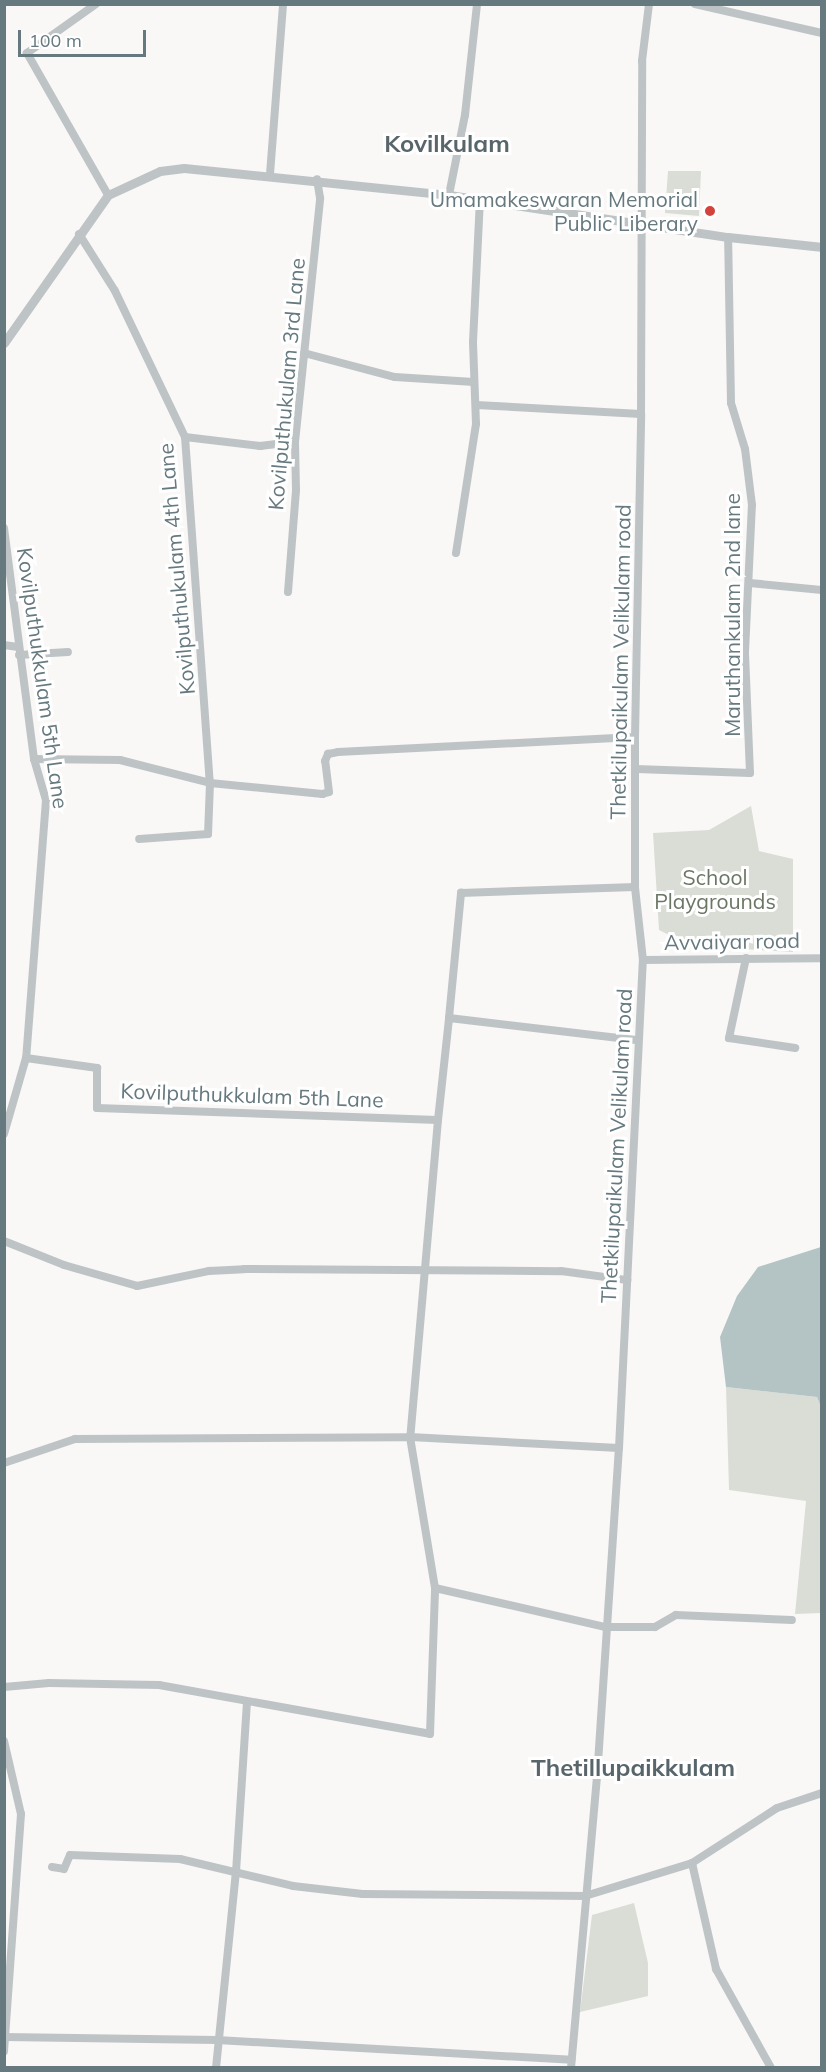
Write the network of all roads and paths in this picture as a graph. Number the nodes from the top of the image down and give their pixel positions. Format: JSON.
{"nodes":[{"id":1,"x":96,"y":4,"type":"edge"},
{"id":2,"x":283,"y":4,"type":"edge"},
{"id":3,"x":477,"y":4,"type":"edge"},
{"id":4,"x":649,"y":4,"type":"edge"},
{"id":5,"x":695,"y":4,"type":"edge"},
{"id":6,"x":822,"y":33,"type":"edge"},
{"id":7,"x":270,"y":174,"type":"junction"},
{"id":8,"x":317,"y":179,"type":"junction"},
{"id":9,"x":108,"y":195,"type":"junction"},
{"id":10,"x":449,"y":195,"type":"junction"},
{"id":11,"x":480,"y":200,"type":"junction"},
{"id":12,"x":641,"y":225,"type":"junction"},
{"id":13,"x":79,"y":234,"type":"junction"},
{"id":14,"x":728,"y":237,"type":"junction"},
{"id":15,"x":822,"y":247,"type":"edge"},
{"id":16,"x":4,"y":343,"type":"edge"},
{"id":17,"x":304,"y":353,"type":"junction"},
{"id":18,"x":474,"y":382,"type":"junction"},
{"id":19,"x":476,"y":405,"type":"junction"},
{"id":20,"x":641,"y":414,"type":"junction"},
{"id":21,"x":185,"y":437,"type":"junction"},
{"id":22,"x":295,"y":442,"type":"junction"},
{"id":23,"x":4,"y":528,"type":"edge"},
{"id":24,"x":456,"y":553,"type":"dead end"},
{"id":25,"x":750,"y":583,"type":"junction"},
{"id":26,"x":822,"y":590,"type":"edge"},
{"id":27,"x":288,"y":592,"type":"dead end"},
{"id":28,"x":4,"y":645,"type":"edge"},
{"id":29,"x":18,"y":647,"type":"junction"},
{"id":30,"x":68,"y":652,"type":"dead end"},
{"id":31,"x":19,"y":656,"type":"junction"},
{"id":32,"x":635,"y":737,"type":"junction"},
{"id":33,"x":34,"y":759,"type":"junction"},
{"id":34,"x":636,"y":769,"type":"junction"},
{"id":35,"x":210,"y":783,"type":"junction"},
{"id":36,"x":139,"y":839,"type":"dead end"},
{"id":37,"x":635,"y":887,"type":"junction"},
{"id":38,"x":746,"y":958,"type":"junction"},
{"id":39,"x":822,"y":958,"type":"edge"},
{"id":40,"x":644,"y":960,"type":"junction"},
{"id":41,"x":449,"y":1018,"type":"junction"},
{"id":42,"x":636,"y":1040,"type":"junction"},
{"id":43,"x":795,"y":1048,"type":"dead end"},
{"id":44,"x":26,"y":1058,"type":"junction"},
{"id":45,"x":438,"y":1120,"type":"junction"},
{"id":46,"x":4,"y":1134,"type":"edge"},
{"id":47,"x":4,"y":1241,"type":"edge"},
{"id":48,"x":423,"y":1272,"type":"junction"},
{"id":49,"x":627,"y":1280,"type":"junction"},
{"id":50,"x":410,"y":1437,"type":"junction"},
{"id":51,"x":619,"y":1448,"type":"junction"},
{"id":52,"x":4,"y":1462,"type":"edge"},
{"id":53,"x":435,"y":1588,"type":"junction"},
{"id":54,"x":792,"y":1620,"type":"dead end"},
{"id":55,"x":605,"y":1627,"type":"junction"},
{"id":56,"x":4,"y":1687,"type":"edge"},
{"id":57,"x":247,"y":1703,"type":"junction"},
{"id":58,"x":4,"y":1741,"type":"edge"},
{"id":59,"x":822,"y":1793,"type":"edge"},
{"id":60,"x":692,"y":1863,"type":"junction"},
{"id":61,"x":52,"y":1867,"type":"dead end"},
{"id":62,"x":236,"y":1872,"type":"junction"},
{"id":63,"x":585,"y":1896,"type":"junction"},
{"id":64,"x":5,"y":2037,"type":"edge"},
{"id":65,"x":217,"y":2040,"type":"junction"},
{"id":66,"x":4,"y":2051,"type":"edge"},
{"id":67,"x":571,"y":2064,"type":"edge"},
{"id":68,"x":216,"y":2067,"type":"edge"},
{"id":69,"x":771,"y":2067,"type":"edge"}],
"edges":[{"from":1,"to":9,"type":"street"},
{"from":2,"to":7,"type":"street"},
{"from":3,"to":10,"type":"street"},
{"from":4,"to":12,"type":"street","name":"Thetkilupaikulam Velikulam road"},
{"from":5,"to":6,"type":"street"},
{"from":7,"to":8,"type":"street"},
{"from":7,"to":9,"type":"street"},
{"from":8,"to":10,"type":"street"},
{"from":8,"to":17,"type":"street","name":"Kovilputhukulam 3rd Lane"},
{"from":9,"to":13,"type":"street"},
{"from":10,"to":11,"type":"street"},
{"from":11,"to":12,"type":"street"},
{"from":11,"to":18,"type":"street"},
{"from":12,"to":14,"type":"street"},
{"from":12,"to":20,"type":"street","name":"Thetkilupaikulam Velikulam road"},
{"from":13,"to":16,"type":"street"},
{"from":13,"to":21,"type":"street","name":"Kovilputhukulam 4th Lane"},
{"from":14,"to":15,"type":"street"},
{"from":14,"to":25,"type":"street","name":"Maruthankulam 2nd lane"},
{"from":17,"to":18,"type":"street"},
{"from":17,"to":22,"type":"street","name":"Kovilputhukulam 3rd Lane"},
{"from":18,"to":19,"type":"street"},
{"from":19,"to":20,"type":"street"},
{"from":19,"to":24,"type":"street"},
{"from":20,"to":32,"type":"street","name":"Thetkilupaikulam Velikulam road"},
{"from":21,"to":22,"type":"street"},
{"from":21,"to":35,"type":"street","name":"Kovilputhukulam 4th Lane"},
{"from":22,"to":27,"type":"street","name":"Kovilputhukulam 3rd Lane"},
{"from":23,"to":29,"type":"street","name":"Kovilputhukkulam 5th Lane"},
{"from":25,"to":26,"type":"street"},
{"from":25,"to":34,"type":"street","name":"Maruthankulam 2nd lane"},
{"from":28,"to":29,"type":"street"},
{"from":29,"to":31,"type":"street","name":"Kovilputhukkulam 5th Lane"},
{"from":30,"to":31,"type":"street"},
{"from":31,"to":33,"type":"street","name":"Kovilputhukkulam 5th Lane"},
{"from":32,"to":34,"type":"street","name":"Thetkilupaikulam Velikulam road"},
{"from":32,"to":35,"type":"street"},
{"from":33,"to":35,"type":"street"},
{"from":33,"to":44,"type":"street","name":"Kovilputhukkulam 5th Lane"},
{"from":34,"to":37,"type":"street","name":"Thetkilupaikulam Velikulam road"},
{"from":35,"to":36,"type":"street","name":"Kovilputhukulam 4th Lane"},
{"from":37,"to":40,"type":"street","name":"Thetkilupaikulam Velikulam road"},
{"from":37,"to":41,"type":"street"},
{"from":38,"to":39,"type":"street","name":"Avvaiyar road"},
{"from":38,"to":40,"type":"street","name":"Avvaiyar road"},
{"from":38,"to":43,"type":"street"},
{"from":40,"to":42,"type":"street","name":"Thetkilupaikulam Velikulam road"},
{"from":41,"to":42,"type":"street"},
{"from":41,"to":45,"type":"street"},
{"from":42,"to":49,"type":"street","name":"Thetkilupaikulam Velikulam road"},
{"from":44,"to":45,"type":"street","name":"Kovilputhukkulam 5th Lane"},
{"from":44,"to":46,"type":"street"},
{"from":45,"to":48,"type":"street"},
{"from":47,"to":48,"type":"street"},
{"from":48,"to":49,"type":"street"},
{"from":48,"to":50,"type":"street"},
{"from":49,"to":51,"type":"street","name":"Thetkilupaikulam Velikulam road"},
{"from":50,"to":51,"type":"street"},
{"from":50,"to":52,"type":"street"},
{"from":50,"to":53,"type":"street"},
{"from":51,"to":55,"type":"street","name":"Thetkilupaikulam Velikulam road"},
{"from":53,"to":55,"type":"street"},
{"from":53,"to":57,"type":"street"},
{"from":54,"to":55,"type":"street"},
{"from":55,"to":63,"type":"street","name":"Thetkilupaikulam Velikulam road"},
{"from":56,"to":57,"type":"street"},
{"from":57,"to":62,"type":"street"},
{"from":58,"to":64,"type":"street"},
{"from":59,"to":60,"type":"street"},
{"from":60,"to":63,"type":"street"},
{"from":60,"to":69,"type":"street"},
{"from":61,"to":62,"type":"street"},
{"from":62,"to":63,"type":"street"},
{"from":62,"to":65,"type":"street"},
{"from":63,"to":67,"type":"street","name":"Thetkilupaikulam Velikulam road"},
{"from":64,"to":65,"type":"street"},
{"from":64,"to":66,"type":"street"},
{"from":65,"to":67,"type":"street"},
{"from":65,"to":68,"type":"street"}]}
